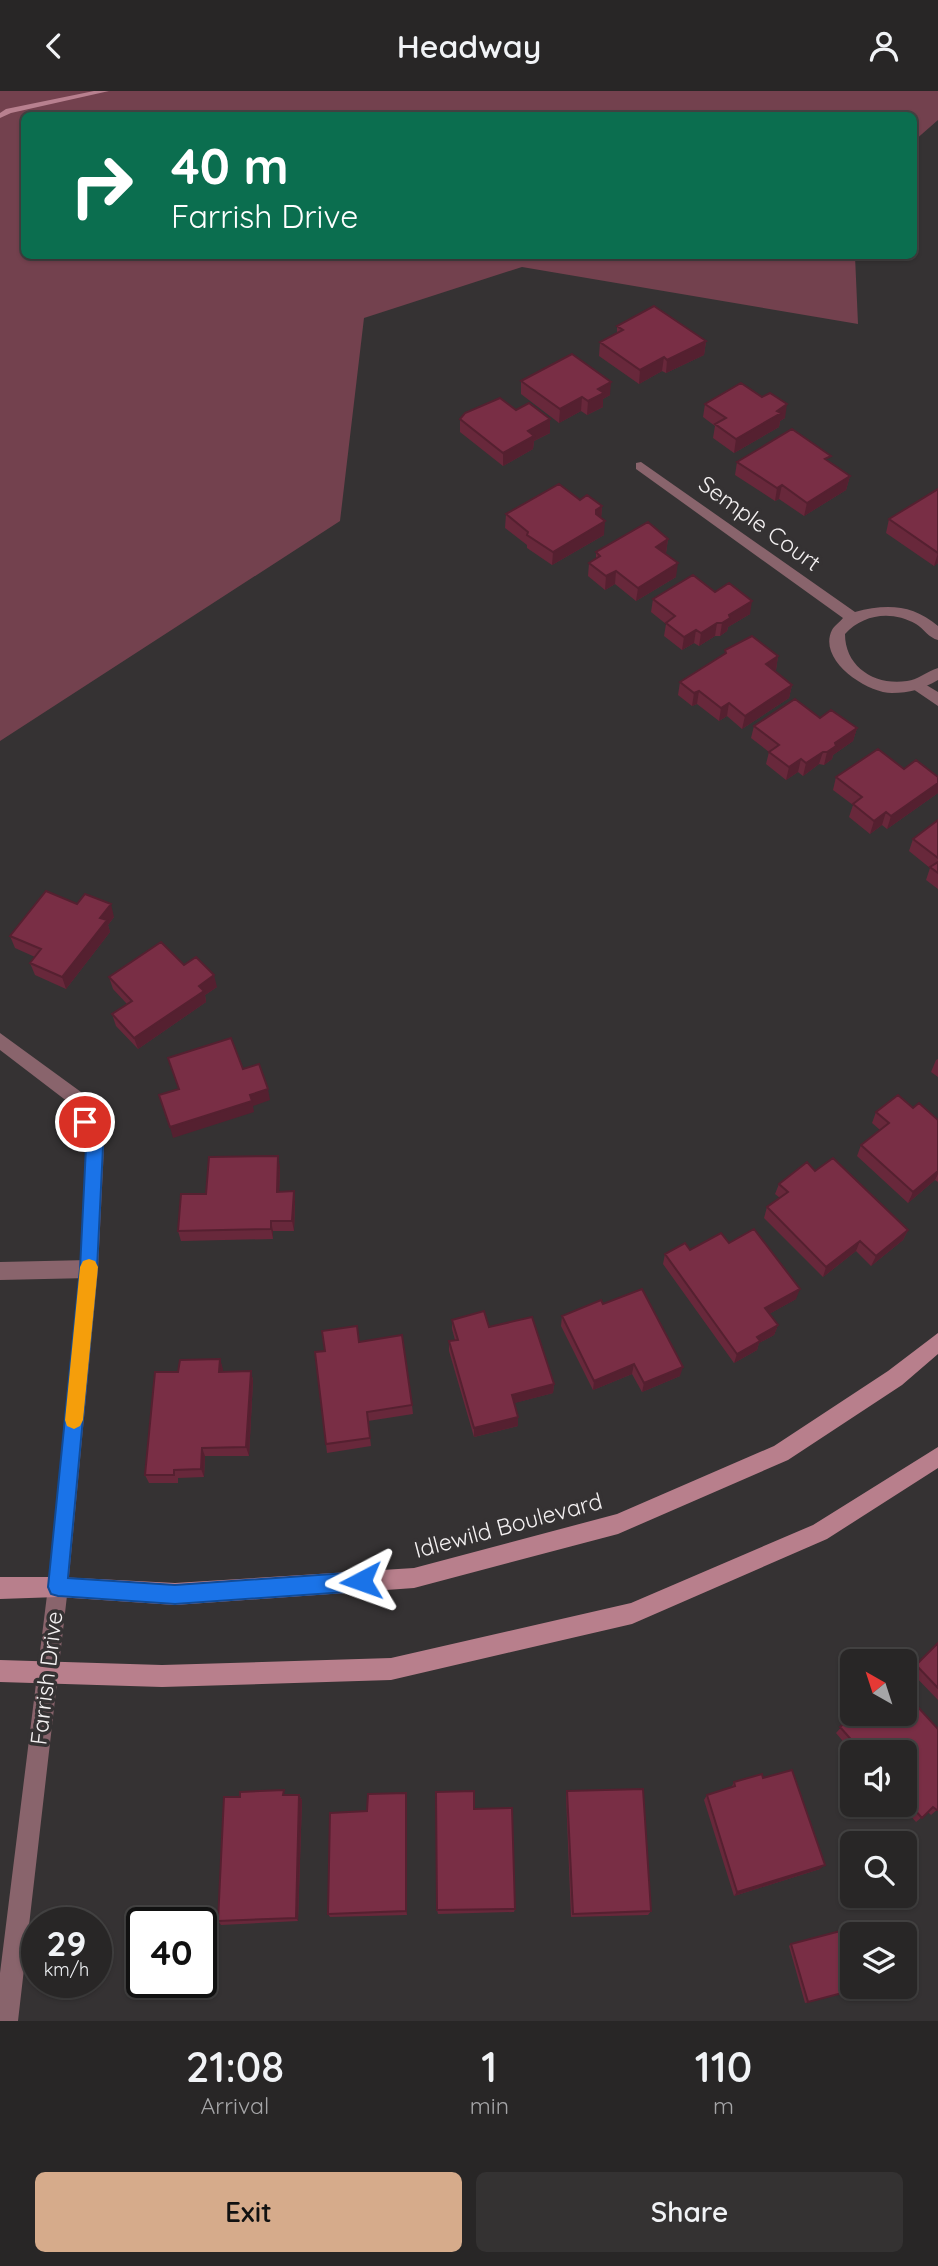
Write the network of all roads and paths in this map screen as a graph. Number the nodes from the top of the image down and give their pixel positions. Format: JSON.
{"nodes":[{"id":1,"x":641,"y":466,"type":"dead end"},
{"id":2,"x":853,"y":618,"type":"junction"},
{"id":3,"x":938,"y":635,"type":"edge"},
{"id":4,"x":938,"y":673,"type":"edge"},
{"id":5,"x":918,"y":685,"type":"junction"},
{"id":6,"x":938,"y":700,"type":"edge"},
{"id":7,"x":0,"y":1040,"type":"edge"},
{"id":8,"x":89,"y":1269,"type":"junction"},
{"id":9,"x":0,"y":1271,"type":"edge"},
{"id":10,"x":938,"y":1342,"type":"edge"},
{"id":11,"x":938,"y":1457,"type":"edge"},
{"id":12,"x":58,"y":1587,"type":"junction"},
{"id":13,"x":0,"y":1588,"type":"edge"},
{"id":14,"x":0,"y":1671,"type":"edge"},
{"id":15,"x":47,"y":1674,"type":"junction"},
{"id":16,"x":6,"y":2021,"type":"edge"}],
"edges":[{"from":1,"to":2,"type":"street","name":"Semple Court"},
{"from":2,"to":3,"type":"street"},
{"from":2,"to":5,"type":"street"},
{"from":4,"to":5,"type":"street"},
{"from":5,"to":6,"type":"street"},
{"from":7,"to":8,"type":"street","name":"Farrish Drive"},
{"from":8,"to":9,"type":"street"},
{"from":8,"to":12,"type":"street","name":"Farrish Drive"},
{"from":10,"to":12,"type":"street","name":"Idlewild Boulevard"},
{"from":11,"to":15,"type":"street"},
{"from":12,"to":13,"type":"street","name":"Idlewild Boulevard"},
{"from":12,"to":15,"type":"street","name":"Farrish Drive"},
{"from":14,"to":15,"type":"street"},
{"from":15,"to":16,"type":"street","name":"Farrish Drive"}]}
